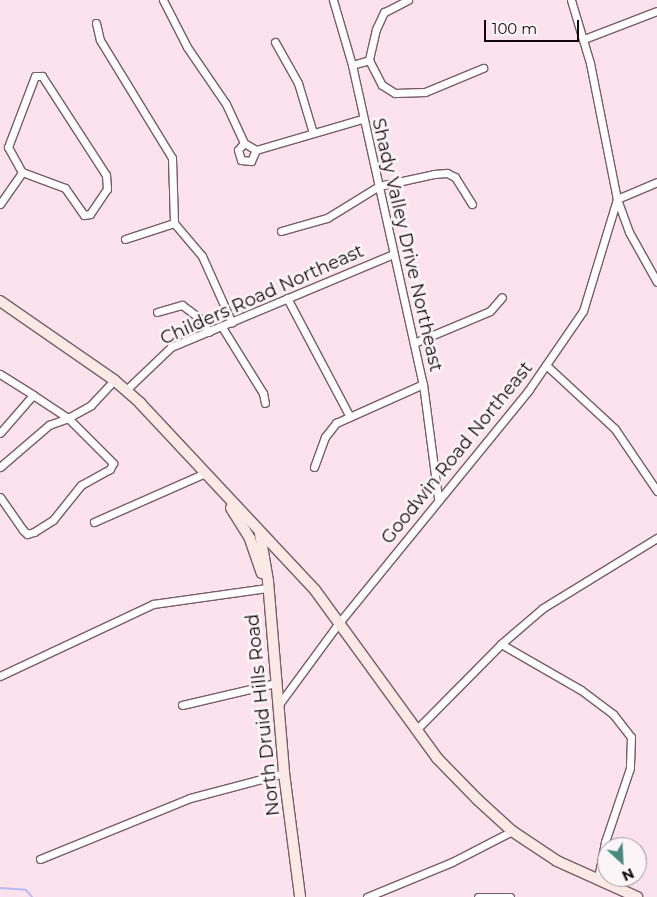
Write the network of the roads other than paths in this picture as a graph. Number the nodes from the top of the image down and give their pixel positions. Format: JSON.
{"nodes":[{"id":1,"x":163,"y":0,"type":"edge"},
{"id":2,"x":334,"y":0,"type":"edge"},
{"id":3,"x":408,"y":0,"type":"edge"},
{"id":4,"x":571,"y":0,"type":"edge"},
{"id":5,"x":657,"y":11,"type":"edge"},
{"id":6,"x":96,"y":23,"type":"dead end"},
{"id":7,"x":584,"y":39,"type":"junction"},
{"id":8,"x":275,"y":42,"type":"dead end"},
{"id":9,"x":369,"y":60,"type":"junction"},
{"id":10,"x":352,"y":65,"type":"junction"},
{"id":11,"x":483,"y":68,"type":"dead end"},
{"id":12,"x":362,"y":119,"type":"junction"},
{"id":13,"x":313,"y":133,"type":"junction"},
{"id":14,"x":244,"y":143,"type":"junction"},
{"id":15,"x":256,"y":150,"type":"junction"},
{"id":16,"x":22,"y":172,"type":"junction"},
{"id":17,"x":657,"y":182,"type":"edge"},
{"id":18,"x":379,"y":186,"type":"junction"},
{"id":19,"x":617,"y":199,"type":"junction"},
{"id":20,"x":0,"y":204,"type":"edge"},
{"id":21,"x":472,"y":204,"type":"dead end"},
{"id":22,"x":174,"y":223,"type":"junction"},
{"id":23,"x":281,"y":231,"type":"dead end"},
{"id":24,"x":125,"y":239,"type":"dead end"},
{"id":25,"x":393,"y":254,"type":"junction"},
{"id":26,"x":657,"y":282,"type":"edge"},
{"id":27,"x":502,"y":297,"type":"dead end"},
{"id":28,"x":287,"y":298,"type":"junction"},
{"id":29,"x":0,"y":301,"type":"edge"},
{"id":30,"x":157,"y":312,"type":"dead end"},
{"id":31,"x":232,"y":323,"type":"junction"},
{"id":32,"x":222,"y":327,"type":"junction"},
{"id":33,"x":209,"y":332,"type":"junction"},
{"id":34,"x":414,"y":343,"type":"junction"},
{"id":35,"x":546,"y":365,"type":"junction"},
{"id":36,"x":0,"y":374,"type":"edge"},
{"id":37,"x":114,"y":380,"type":"junction"},
{"id":38,"x":423,"y":384,"type":"junction"},
{"id":39,"x":126,"y":390,"type":"junction"},
{"id":40,"x":33,"y":395,"type":"junction"},
{"id":41,"x":265,"y":403,"type":"dead end"},
{"id":42,"x":349,"y":415,"type":"junction"},
{"id":43,"x":68,"y":418,"type":"junction"},
{"id":44,"x":0,"y":433,"type":"edge"},
{"id":45,"x":0,"y":467,"type":"edge"},
{"id":46,"x":314,"y":467,"type":"dead end"},
{"id":47,"x":203,"y":474,"type":"junction"},
{"id":48,"x":220,"y":490,"type":"junction"},
{"id":49,"x":657,"y":491,"type":"edge"},
{"id":50,"x":0,"y":497,"type":"edge"},
{"id":51,"x":438,"y":498,"type":"junction"},
{"id":52,"x":94,"y":522,"type":"dead end"},
{"id":53,"x":258,"y":530,"type":"junction"},
{"id":54,"x":657,"y":538,"type":"edge"},
{"id":55,"x":267,"y":588,"type":"junction"},
{"id":56,"x":338,"y":624,"type":"junction"},
{"id":57,"x":501,"y":644,"type":"junction"},
{"id":58,"x":0,"y":676,"type":"edge"},
{"id":59,"x":276,"y":683,"type":"junction"},
{"id":60,"x":280,"y":704,"type":"junction"},
{"id":61,"x":182,"y":705,"type":"dead end"},
{"id":62,"x":416,"y":730,"type":"junction"},
{"id":63,"x":284,"y":773,"type":"junction"},
{"id":64,"x":512,"y":831,"type":"junction"},
{"id":65,"x":608,"y":837,"type":"edge"},
{"id":66,"x":40,"y":859,"type":"dead end"},
{"id":67,"x":597,"y":878,"type":"edge"},
{"id":68,"x":616,"y":887,"type":"edge"},
{"id":69,"x":300,"y":897,"type":"edge"},
{"id":70,"x":367,"y":897,"type":"edge"},
{"id":71,"x":478,"y":897,"type":"edge"},
{"id":72,"x":510,"y":897,"type":"edge"},
{"id":73,"x":637,"y":897,"type":"edge"}],
"edges":[{"from":1,"to":14,"type":"street"},
{"from":2,"to":10,"type":"street","name":"Shady Valley Drive Northeast"},
{"from":3,"to":9,"type":"street"},
{"from":4,"to":7,"type":"street"},
{"from":5,"to":7,"type":"street"},
{"from":6,"to":22,"type":"street"},
{"from":7,"to":19,"type":"street"},
{"from":8,"to":13,"type":"street"},
{"from":9,"to":10,"type":"street"},
{"from":9,"to":11,"type":"street"},
{"from":10,"to":12,"type":"street","name":"Shady Valley Drive Northeast"},
{"from":12,"to":13,"type":"street"},
{"from":12,"to":18,"type":"street","name":"Shady Valley Drive Northeast"},
{"from":13,"to":15,"type":"street"},
{"from":14,"to":15,"type":"street"},
{"from":14,"to":15,"type":"street"},
{"from":16,"to":16,"type":"street"},
{"from":16,"to":20,"type":"street"},
{"from":17,"to":19,"type":"street"},
{"from":18,"to":21,"type":"street"},
{"from":18,"to":23,"type":"street"},
{"from":18,"to":25,"type":"street","name":"Shady Valley Drive Northeast"},
{"from":19,"to":26,"type":"street"},
{"from":19,"to":35,"type":"street","name":"Goodwin Road Northeast"},
{"from":22,"to":24,"type":"street"},
{"from":22,"to":31,"type":"street"},
{"from":25,"to":28,"type":"street","name":"Childers Road Northeast"},
{"from":25,"to":34,"type":"street","name":"Shady Valley Drive Northeast"},
{"from":27,"to":34,"type":"street"},
{"from":28,"to":31,"type":"street","name":"Childers Road Northeast"},
{"from":28,"to":42,"type":"street"},
{"from":29,"to":37,"type":"main road"},
{"from":30,"to":33,"type":"street"},
{"from":31,"to":32,"type":"street","name":"Childers Road Northeast"},
{"from":32,"to":33,"type":"street","name":"Childers Road Northeast"},
{"from":32,"to":41,"type":"street"},
{"from":33,"to":39,"type":"street","name":"Childers Road Northeast"},
{"from":34,"to":38,"type":"street","name":"Shady Valley Drive Northeast"},
{"from":35,"to":49,"type":"street"},
{"from":35,"to":51,"type":"street","name":"Goodwin Road Northeast"},
{"from":36,"to":40,"type":"street"},
{"from":37,"to":39,"type":"main road"},
{"from":37,"to":43,"type":"street"},
{"from":38,"to":42,"type":"street"},
{"from":38,"to":51,"type":"street","name":"Shady Valley Drive Northeast"},
{"from":39,"to":47,"type":"main road"},
{"from":40,"to":43,"type":"street"},
{"from":40,"to":44,"type":"street"},
{"from":42,"to":46,"type":"street"},
{"from":43,"to":45,"type":"street"},
{"from":43,"to":50,"type":"street"},
{"from":47,"to":48,"type":"main road"},
{"from":47,"to":52,"type":"street"},
{"from":48,"to":53,"type":"main road"},
{"from":48,"to":55,"type":"main road"},
{"from":51,"to":56,"type":"street","name":"Goodwin Road Northeast"},
{"from":53,"to":55,"type":"main road","name":"North Druid Hills Road"},
{"from":53,"to":56,"type":"main road"},
{"from":54,"to":57,"type":"street"},
{"from":55,"to":58,"type":"street"},
{"from":55,"to":59,"type":"main road","name":"North Druid Hills Road"},
{"from":56,"to":60,"type":"street","name":"Goodwin Road Northeast"},
{"from":56,"to":62,"type":"main road"},
{"from":57,"to":62,"type":"street"},
{"from":57,"to":65,"type":"street"},
{"from":59,"to":60,"type":"main road","name":"North Druid Hills Road"},
{"from":59,"to":61,"type":"street"},
{"from":60,"to":63,"type":"main road","name":"North Druid Hills Road"},
{"from":62,"to":64,"type":"main road"},
{"from":63,"to":66,"type":"street"},
{"from":63,"to":69,"type":"main road","name":"North Druid Hills Road"},
{"from":64,"to":67,"type":"main road"},
{"from":64,"to":70,"type":"street"},
{"from":68,"to":73,"type":"main road"},
{"from":71,"to":72,"type":"street"}]}
